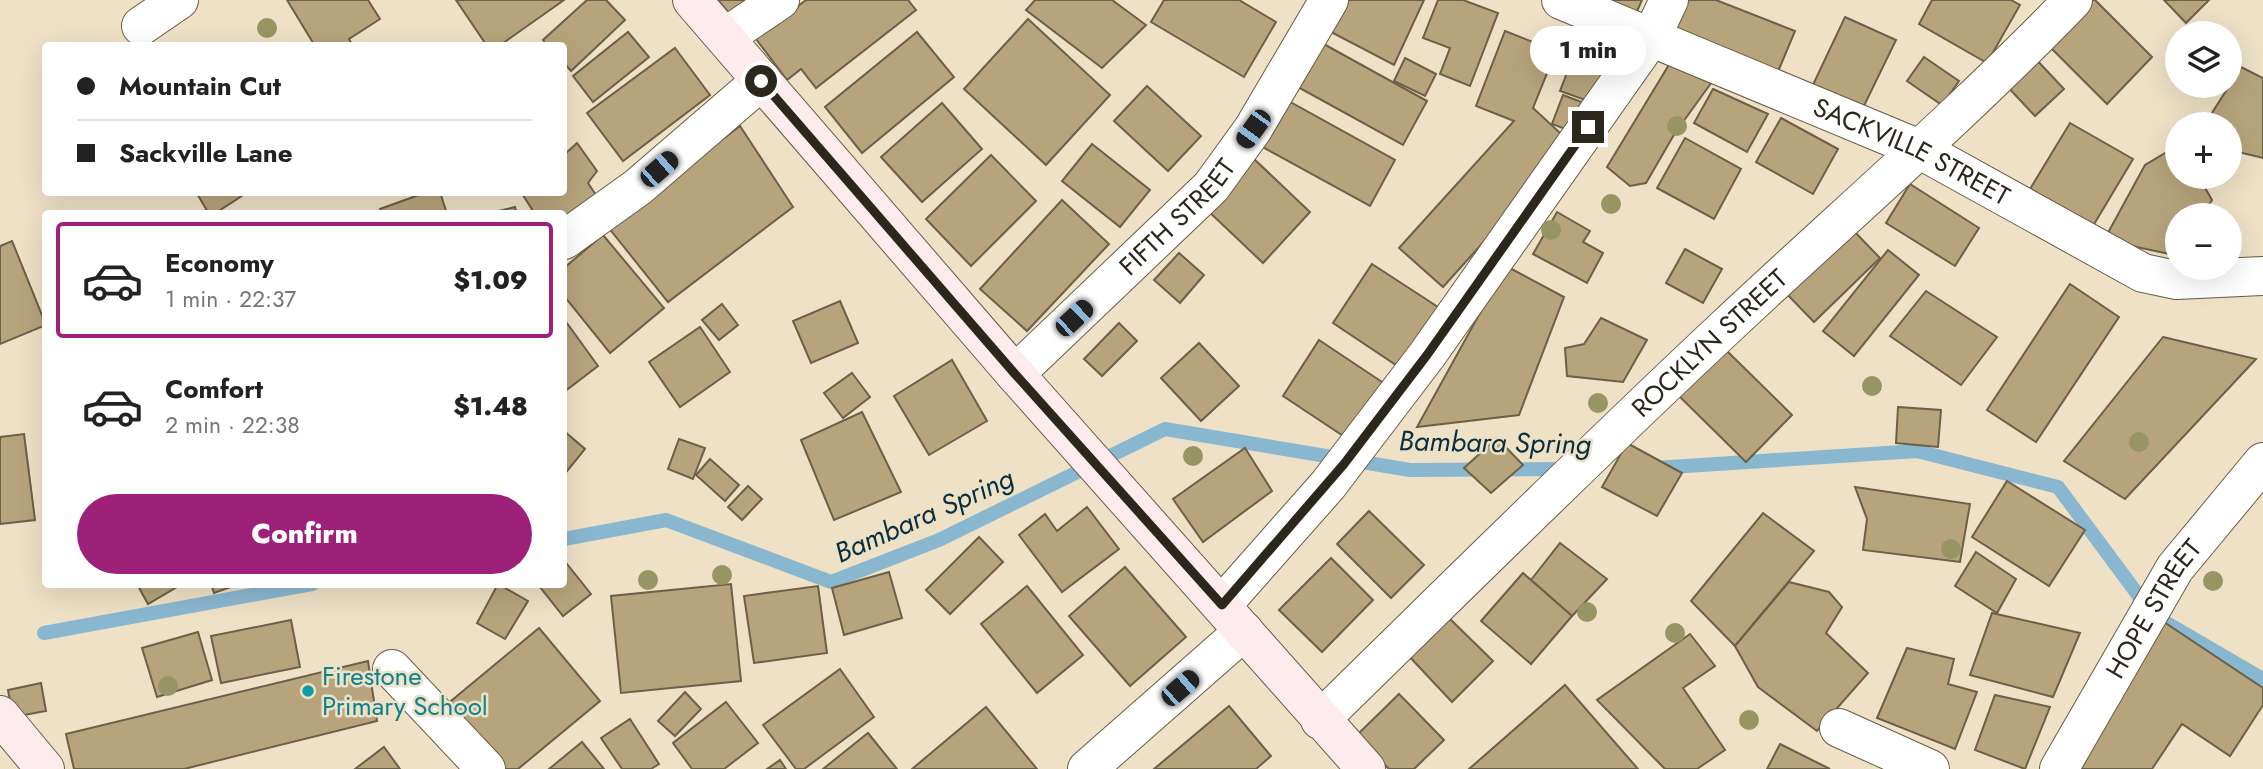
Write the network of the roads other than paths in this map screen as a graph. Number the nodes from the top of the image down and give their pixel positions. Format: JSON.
{"nodes":[{"id":1,"x":179,"y":0,"type":"edge"},
{"id":2,"x":692,"y":0,"type":"edge"},
{"id":3,"x":780,"y":0,"type":"edge"},
{"id":4,"x":1329,"y":0,"type":"edge"},
{"id":5,"x":1561,"y":0,"type":"edge"},
{"id":6,"x":1669,"y":0,"type":"edge"},
{"id":7,"x":2073,"y":0,"type":"edge"},
{"id":8,"x":141,"y":26,"type":"dead end"},
{"id":9,"x":1652,"y":36,"type":"junction"},
{"id":10,"x":725,"y":37,"type":"junction"},
{"id":11,"x":761,"y":81,"type":"junction"},
{"id":12,"x":1917,"y":148,"type":"junction"},
{"id":13,"x":567,"y":238,"type":"edge"},
{"id":14,"x":2263,"y":276,"type":"edge"},
{"id":15,"x":1015,"y":374,"type":"junction"},
{"id":16,"x":2263,"y":462,"type":"edge"},
{"id":17,"x":1233,"y":618,"type":"junction"},
{"id":18,"x":392,"y":670,"type":"dead end"},
{"id":19,"x":0,"y":715,"type":"edge"},
{"id":20,"x":1320,"y":720,"type":"junction"},
{"id":21,"x":1839,"y":728,"type":"dead end"},
{"id":22,"x":46,"y":769,"type":"edge"},
{"id":23,"x":486,"y":769,"type":"edge"},
{"id":24,"x":1087,"y":769,"type":"edge"},
{"id":25,"x":1366,"y":769,"type":"edge"},
{"id":26,"x":1930,"y":769,"type":"edge"},
{"id":27,"x":2059,"y":769,"type":"edge"}],
"edges":[{"from":1,"to":8,"type":"street"},
{"from":2,"to":10,"type":"main road"},
{"from":3,"to":10,"type":"street"},
{"from":4,"to":15,"type":"street","name":"FIFTH STREET"},
{"from":5,"to":9,"type":"street","name":"SACKVILLE STREET"},
{"from":6,"to":9,"type":"street"},
{"from":7,"to":12,"type":"street","name":"ROCKLYN STREET"},
{"from":9,"to":12,"type":"street","name":"SACKVILLE STREET"},
{"from":9,"to":17,"type":"street"},
{"from":10,"to":11,"type":"main road"},
{"from":11,"to":13,"type":"street"},
{"from":11,"to":15,"type":"main road"},
{"from":12,"to":14,"type":"street","name":"SACKVILLE STREET"},
{"from":12,"to":20,"type":"street","name":"ROCKLYN STREET"},
{"from":15,"to":17,"type":"main road"},
{"from":16,"to":27,"type":"street","name":"HOPE STREET"},
{"from":17,"to":20,"type":"main road"},
{"from":17,"to":24,"type":"street"},
{"from":18,"to":23,"type":"street"},
{"from":19,"to":22,"type":"main road"},
{"from":20,"to":25,"type":"main road"},
{"from":21,"to":26,"type":"street"}]}
